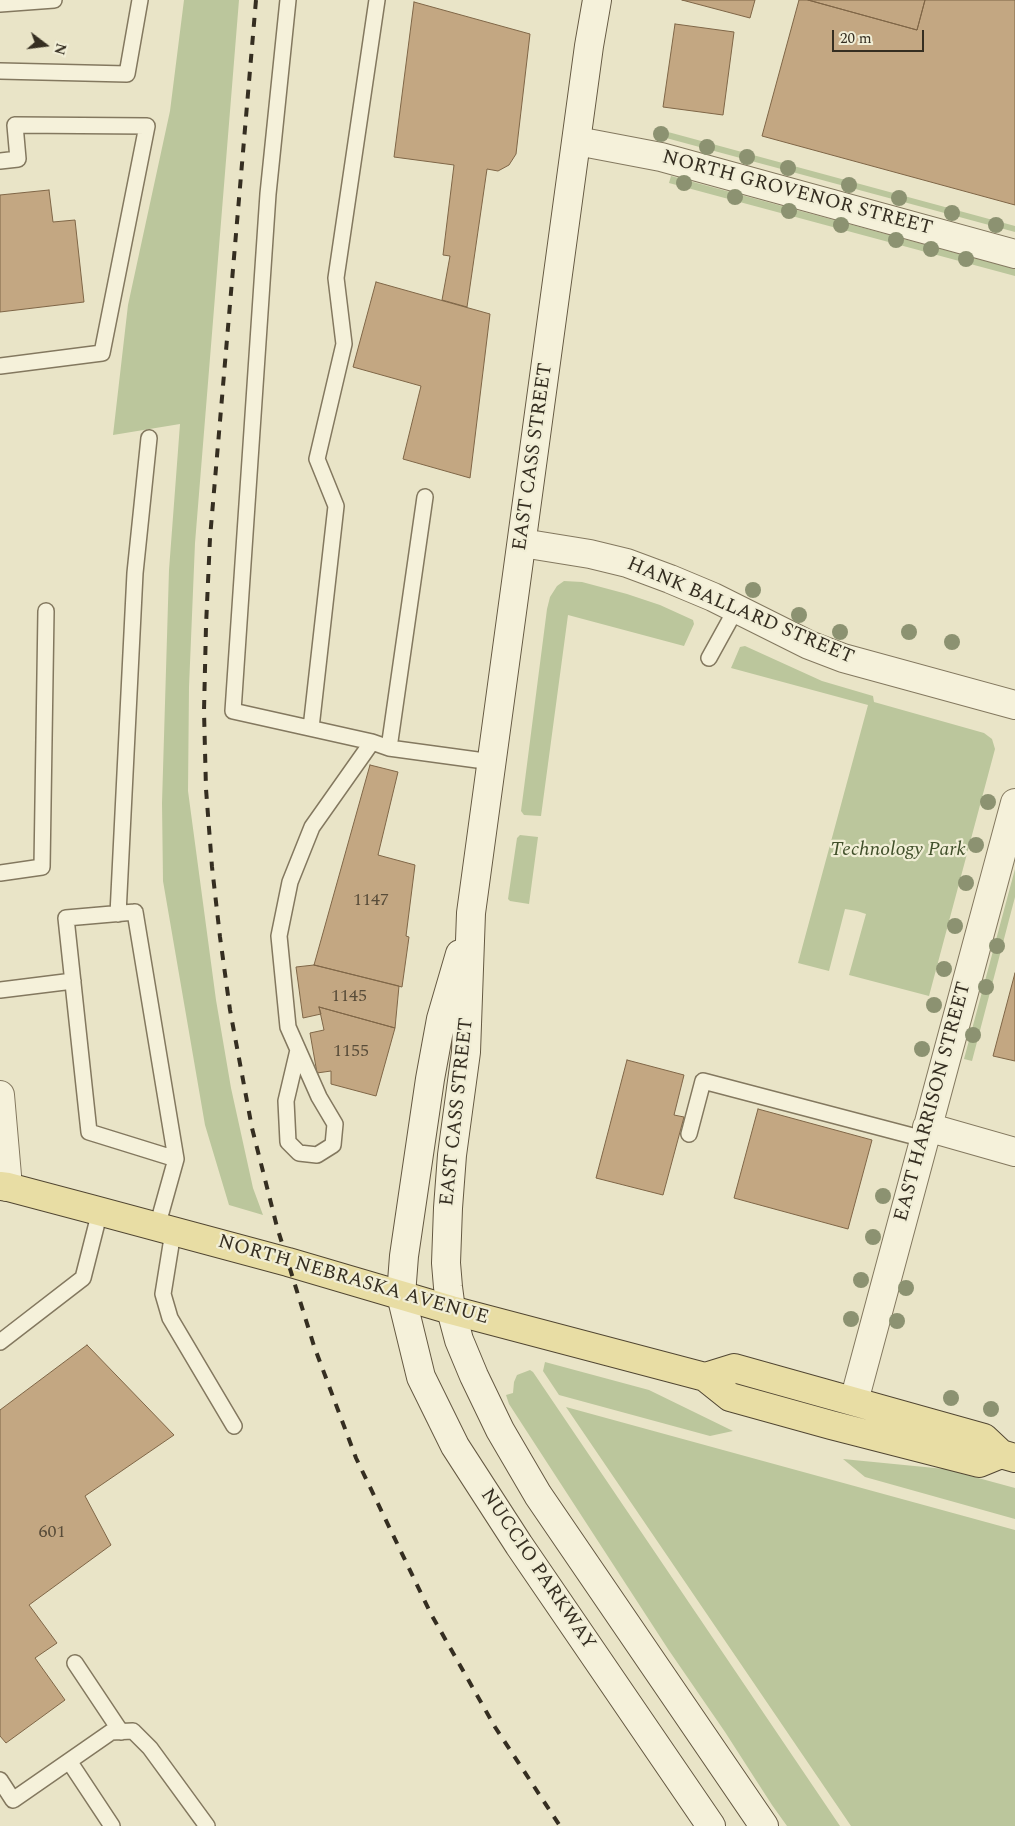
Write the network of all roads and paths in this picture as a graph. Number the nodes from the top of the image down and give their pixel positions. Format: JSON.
{"nodes":[{"id":1,"x":54,"y":0,"type":"edge"},
{"id":2,"x":140,"y":0,"type":"edge"},
{"id":3,"x":288,"y":0,"type":"edge"},
{"id":4,"x":377,"y":0,"type":"edge"},
{"id":5,"x":597,"y":0,"type":"edge"},
{"id":6,"x":0,"y":4,"type":"edge"},
{"id":7,"x":0,"y":70,"type":"edge"},
{"id":8,"x":577,"y":142,"type":"junction"},
{"id":9,"x":0,"y":162,"type":"edge"},
{"id":10,"x":1015,"y":254,"type":"edge"},
{"id":11,"x":0,"y":366,"type":"edge"},
{"id":12,"x":149,"y":438,"type":"dead end"},
{"id":13,"x":425,"y":497,"type":"dead end"},
{"id":14,"x":522,"y":543,"type":"junction"},
{"id":15,"x":736,"y":609,"type":"junction"},
{"id":16,"x":46,"y":611,"type":"dead end"},
{"id":17,"x":709,"y":658,"type":"dead end"},
{"id":18,"x":1015,"y":705,"type":"edge"},
{"id":19,"x":310,"y":728,"type":"junction"},
{"id":20,"x":372,"y":742,"type":"junction"},
{"id":21,"x":389,"y":748,"type":"junction"},
{"id":22,"x":492,"y":762,"type":"junction"},
{"id":23,"x":1015,"y":803,"type":"edge"},
{"id":24,"x":0,"y":873,"type":"edge"},
{"id":25,"x":471,"y":913,"type":"junction"},
{"id":26,"x":118,"y":914,"type":"junction"},
{"id":27,"x":73,"y":981,"type":"junction"},
{"id":28,"x":0,"y":990,"type":"edge"},
{"id":29,"x":298,"y":1050,"type":"junction"},
{"id":30,"x":0,"y":1095,"type":"edge"},
{"id":31,"x":925,"y":1133,"type":"junction"},
{"id":32,"x":689,"y":1134,"type":"dead end"},
{"id":33,"x":1015,"y":1152,"type":"edge"},
{"id":34,"x":176,"y":1159,"type":"junction"},
{"id":35,"x":4,"y":1187,"type":"edge"},
{"id":36,"x":100,"y":1211,"type":"junction"},
{"id":37,"x":165,"y":1230,"type":"junction"},
{"id":38,"x":401,"y":1296,"type":"junction"},
{"id":39,"x":451,"y":1310,"type":"junction"},
{"id":40,"x":0,"y":1342,"type":"edge"},
{"id":41,"x":705,"y":1377,"type":"junction"},
{"id":42,"x":854,"y":1401,"type":"junction"},
{"id":43,"x":234,"y":1426,"type":"dead end"},
{"id":44,"x":1008,"y":1456,"type":"edge"},
{"id":45,"x":75,"y":1663,"type":"dead end"},
{"id":46,"x":121,"y":1732,"type":"junction"},
{"id":47,"x":69,"y":1761,"type":"junction"},
{"id":48,"x":0,"y":1780,"type":"edge"},
{"id":49,"x":112,"y":1826,"type":"edge"},
{"id":50,"x":207,"y":1826,"type":"edge"},
{"id":51,"x":711,"y":1826,"type":"edge"},
{"id":52,"x":764,"y":1826,"type":"edge"}],
"edges":[{"from":1,"to":6,"type":"lane"},
{"from":2,"to":7,"type":"lane"},
{"from":3,"to":19,"type":"lane"},
{"from":4,"to":19,"type":"lane"},
{"from":5,"to":8,"type":"main road","name":"EAST CASS STREET"},
{"from":8,"to":10,"type":"main road","name":"NORTH GROVENOR STREET"},
{"from":8,"to":14,"type":"main road","name":"EAST CASS STREET"},
{"from":9,"to":11,"type":"lane"},
{"from":12,"to":26,"type":"lane"},
{"from":13,"to":21,"type":"lane"},
{"from":14,"to":15,"type":"main road","name":"HANK BALLARD STREET"},
{"from":14,"to":22,"type":"main road","name":"EAST CASS STREET"},
{"from":15,"to":17,"type":"lane"},
{"from":15,"to":18,"type":"main road","name":"HANK BALLARD STREET"},
{"from":16,"to":24,"type":"lane"},
{"from":19,"to":20,"type":"lane"},
{"from":20,"to":21,"type":"lane"},
{"from":20,"to":29,"type":"lane"},
{"from":21,"to":22,"type":"lane"},
{"from":22,"to":25,"type":"main road","name":"EAST CASS STREET"},
{"from":23,"to":31,"type":"main road","name":"EAST HARRISON STREET"},
{"from":25,"to":38,"type":"main road","name":"EAST CASS STREET"},
{"from":25,"to":39,"type":"main road","name":"EAST CASS STREET"},
{"from":26,"to":27,"type":"lane"},
{"from":26,"to":34,"type":"lane"},
{"from":27,"to":28,"type":"lane"},
{"from":27,"to":34,"type":"lane"},
{"from":29,"to":29,"type":"lane"},
{"from":30,"to":35,"type":"main road"},
{"from":31,"to":32,"type":"lane"},
{"from":31,"to":33,"type":"main road"},
{"from":31,"to":42,"type":"main road","name":"EAST HARRISON STREET"},
{"from":34,"to":37,"type":"lane"},
{"from":35,"to":36,"type":"main road","name":"NORTH NEBRASKA AVENUE"},
{"from":36,"to":37,"type":"main road","name":"NORTH NEBRASKA AVENUE"},
{"from":36,"to":40,"type":"lane"},
{"from":37,"to":38,"type":"main road","name":"NORTH NEBRASKA AVENUE"},
{"from":37,"to":43,"type":"lane"},
{"from":38,"to":39,"type":"main road","name":"NORTH NEBRASKA AVENUE"},
{"from":38,"to":51,"type":"main road","name":"NUCCIO PARKWAY"},
{"from":39,"to":41,"type":"main road","name":"NORTH NEBRASKA AVENUE"},
{"from":39,"to":52,"type":"main road"},
{"from":41,"to":42,"type":"main road","name":"NORTH NEBRASKA AVENUE"},
{"from":41,"to":44,"type":"main road","name":"NORTH NEBRASKA AVENUE"},
{"from":42,"to":44,"type":"main road","name":"NORTH NEBRASKA AVENUE"},
{"from":45,"to":46,"type":"lane"},
{"from":46,"to":47,"type":"lane"},
{"from":46,"to":50,"type":"lane"},
{"from":47,"to":48,"type":"lane"},
{"from":47,"to":49,"type":"lane"}]}
